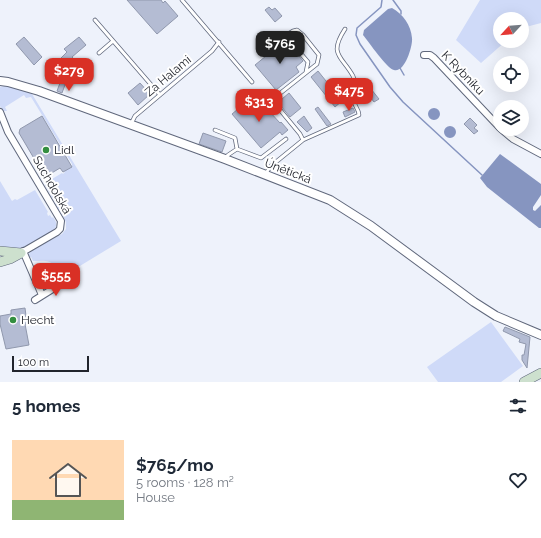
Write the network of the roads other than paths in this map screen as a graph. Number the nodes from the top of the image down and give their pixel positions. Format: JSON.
{"nodes":[{"id":1,"x":182,"y":0,"type":"edge"},
{"id":2,"x":95,"y":20,"type":"dead end"},
{"id":3,"x":345,"y":29,"type":"dead end"},
{"id":4,"x":113,"y":41,"type":"junction"},
{"id":5,"x":219,"y":42,"type":"junction"},
{"id":6,"x":99,"y":53,"type":"dead end"},
{"id":7,"x":424,"y":55,"type":"dead end"},
{"id":8,"x":306,"y":72,"type":"junction"},
{"id":9,"x":0,"y":82,"type":"edge"},
{"id":10,"x":252,"y":82,"type":"dead end"},
{"id":11,"x":160,"y":95,"type":"junction"},
{"id":12,"x":0,"y":112,"type":"edge"},
{"id":13,"x":493,"y":121,"type":"edge"},
{"id":14,"x":131,"y":124,"type":"junction"},
{"id":15,"x":215,"y":130,"type":"dead end"},
{"id":16,"x":509,"y":136,"type":"edge"},
{"id":17,"x":286,"y":139,"type":"dead end"},
{"id":18,"x":303,"y":140,"type":"junction"},
{"id":19,"x":237,"y":149,"type":"junction"},
{"id":20,"x":541,"y":154,"type":"edge"},
{"id":21,"x":225,"y":159,"type":"junction"},
{"id":22,"x":265,"y":175,"type":"junction"},
{"id":23,"x":0,"y":251,"type":"edge"},
{"id":24,"x":20,"y":252,"type":"junction"},
{"id":25,"x":0,"y":255,"type":"edge"},
{"id":26,"x":0,"y":262,"type":"edge"},
{"id":27,"x":35,"y":278,"type":"junction"},
{"id":28,"x":67,"y":280,"type":"dead end"},
{"id":29,"x":61,"y":284,"type":"junction"},
{"id":30,"x":42,"y":295,"type":"junction"},
{"id":31,"x":35,"y":300,"type":"dead end"},
{"id":32,"x":541,"y":335,"type":"edge"},
{"id":33,"x":541,"y":373,"type":"edge"},
{"id":34,"x":524,"y":382,"type":"edge"}],
"edges":[{"from":1,"to":5,"type":"lane"},
{"from":2,"to":4,"type":"lane"},
{"from":3,"to":18,"type":"lane"},
{"from":4,"to":6,"type":"lane"},
{"from":4,"to":11,"type":"lane"},
{"from":5,"to":10,"type":"lane"},
{"from":5,"to":11,"type":"lane","name":"Za Halami"},
{"from":7,"to":13,"type":"street","name":"K Rybníku"},
{"from":8,"to":8,"type":"lane"},
{"from":8,"to":18,"type":"lane"},
{"from":9,"to":14,"type":"street","name":"Únětická"},
{"from":11,"to":14,"type":"lane","name":"Za Halami"},
{"from":12,"to":24,"type":"street","name":"Suchdolská"},
{"from":14,"to":21,"type":"street","name":"Únětická"},
{"from":15,"to":19,"type":"lane"},
{"from":16,"to":20,"type":"street","name":"K Rybníku"},
{"from":17,"to":19,"type":"lane"},
{"from":18,"to":22,"type":"lane"},
{"from":19,"to":21,"type":"lane"},
{"from":21,"to":22,"type":"street","name":"Únětická"},
{"from":22,"to":32,"type":"street","name":"Únětická"},
{"from":23,"to":24,"type":"main road"},
{"from":24,"to":25,"type":"main road"},
{"from":24,"to":26,"type":"main road"},
{"from":24,"to":27,"type":"street"},
{"from":27,"to":29,"type":"lane"},
{"from":27,"to":30,"type":"street"},
{"from":28,"to":29,"type":"street"},
{"from":29,"to":30,"type":"street"},
{"from":30,"to":31,"type":"street"},
{"from":33,"to":34,"type":"main road"}]}
